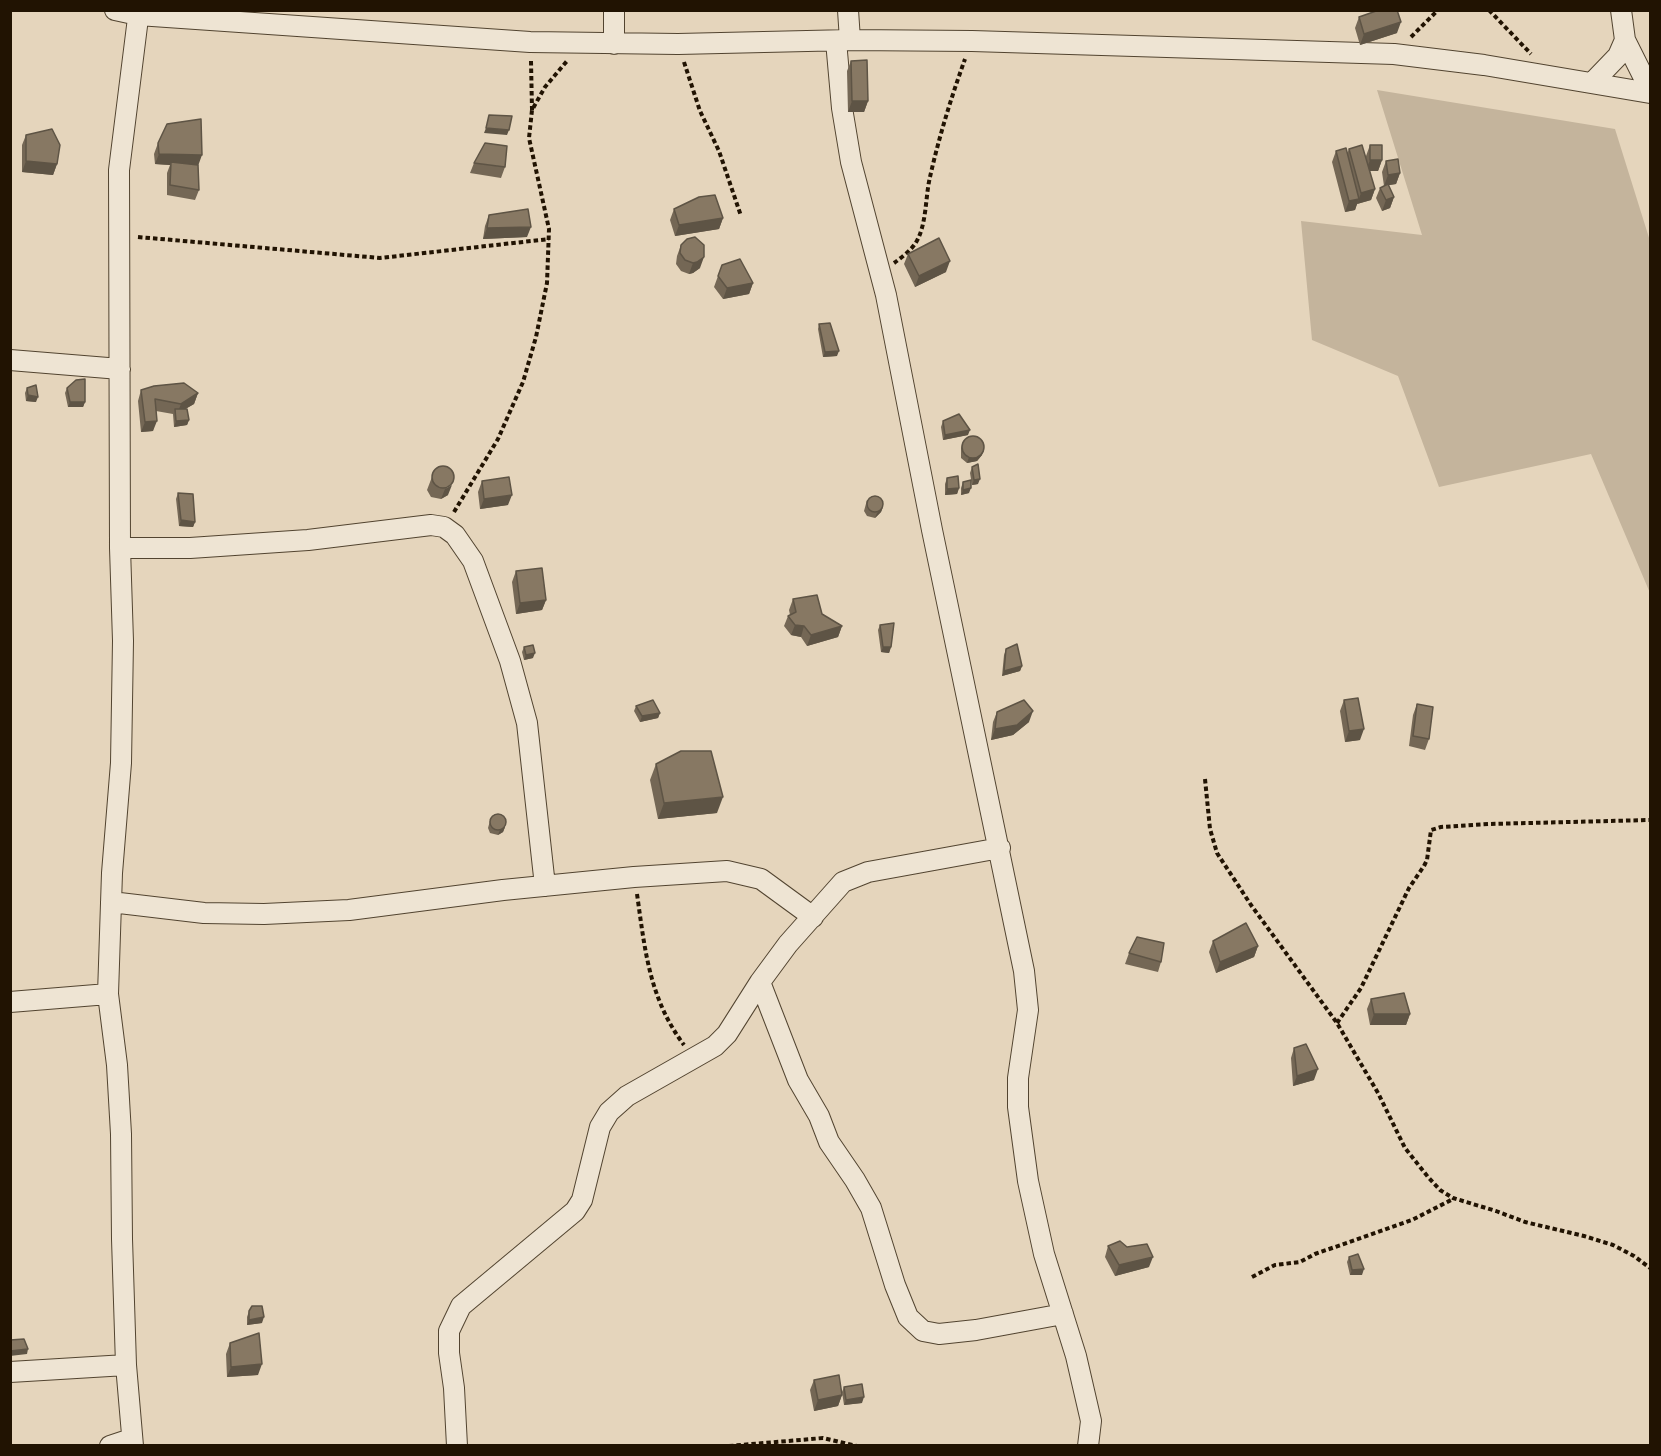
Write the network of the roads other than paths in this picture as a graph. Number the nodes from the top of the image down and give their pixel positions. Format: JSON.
{"nodes":[{"id":1,"x":115,"y":10,"type":"edge"},
{"id":2,"x":614,"y":10,"type":"edge"},
{"id":3,"x":848,"y":10,"type":"edge"},
{"id":4,"x":1621,"y":10,"type":"edge"},
{"id":5,"x":139,"y":13,"type":"edge"},
{"id":6,"x":1625,"y":40,"type":"junction"},
{"id":7,"x":843,"y":41,"type":"junction"},
{"id":8,"x":614,"y":44,"type":"junction"},
{"id":9,"x":1592,"y":83,"type":"junction"},
{"id":10,"x":1650,"y":91,"type":"edge"},
{"id":11,"x":10,"y":360,"type":"edge"},
{"id":12,"x":120,"y":369,"type":"junction"},
{"id":13,"x":120,"y":548,"type":"junction"},
{"id":14,"x":999,"y":848,"type":"junction"},
{"id":15,"x":545,"y":886,"type":"junction"},
{"id":16,"x":111,"y":902,"type":"junction"},
{"id":17,"x":813,"y":917,"type":"junction"},
{"id":18,"x":760,"y":982,"type":"junction"},
{"id":19,"x":108,"y":994,"type":"junction"},
{"id":20,"x":10,"y":1002,"type":"edge"},
{"id":21,"x":1063,"y":1314,"type":"junction"},
{"id":22,"x":126,"y":1365,"type":"junction"},
{"id":23,"x":10,"y":1372,"type":"edge"},
{"id":24,"x":132,"y":1442,"type":"edge"},
{"id":25,"x":110,"y":1446,"type":"edge"},
{"id":26,"x":457,"y":1446,"type":"edge"},
{"id":27,"x":1088,"y":1446,"type":"edge"}],
"edges":[{"from":1,"to":5,"type":"street"},
{"from":2,"to":8,"type":"street"},
{"from":3,"to":7,"type":"street"},
{"from":4,"to":6,"type":"street"},
{"from":5,"to":8,"type":"street"},
{"from":5,"to":12,"type":"street"},
{"from":6,"to":9,"type":"street"},
{"from":6,"to":10,"type":"street"},
{"from":7,"to":8,"type":"street"},
{"from":7,"to":9,"type":"street"},
{"from":7,"to":14,"type":"street"},
{"from":9,"to":10,"type":"street"},
{"from":11,"to":12,"type":"street"},
{"from":12,"to":13,"type":"street"},
{"from":13,"to":15,"type":"street"},
{"from":13,"to":16,"type":"street"},
{"from":14,"to":17,"type":"street"},
{"from":14,"to":21,"type":"street"},
{"from":15,"to":16,"type":"street"},
{"from":15,"to":17,"type":"street"},
{"from":16,"to":19,"type":"street"},
{"from":17,"to":18,"type":"street"},
{"from":18,"to":21,"type":"street"},
{"from":18,"to":26,"type":"street"},
{"from":19,"to":20,"type":"street"},
{"from":19,"to":22,"type":"street"},
{"from":21,"to":27,"type":"street"},
{"from":22,"to":23,"type":"street"},
{"from":22,"to":24,"type":"street"},
{"from":24,"to":25,"type":"street"}]}
